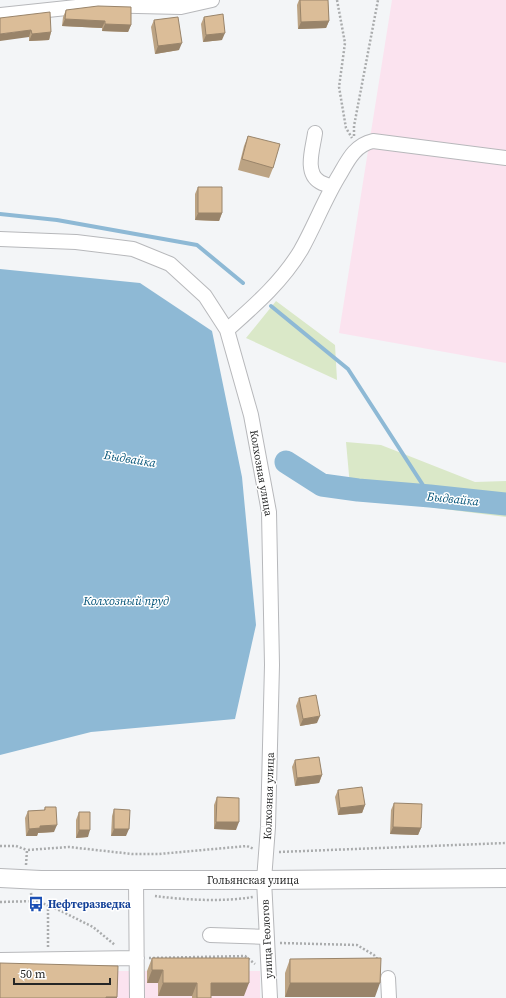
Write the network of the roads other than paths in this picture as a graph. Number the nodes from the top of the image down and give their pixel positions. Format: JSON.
{"nodes":[{"id":1,"x":212,"y":0,"type":"edge"},
{"id":2,"x":0,"y":15,"type":"edge"},
{"id":3,"x":315,"y":133,"type":"dead end"},
{"id":4,"x":506,"y":158,"type":"edge"},
{"id":5,"x":332,"y":187,"type":"junction"},
{"id":6,"x":0,"y":239,"type":"edge"},
{"id":7,"x":227,"y":330,"type":"junction"},
{"id":8,"x":0,"y":878,"type":"edge"},
{"id":9,"x":506,"y":879,"type":"edge"},
{"id":10,"x":136,"y":887,"type":"junction"},
{"id":11,"x":265,"y":888,"type":"junction"},
{"id":12,"x":210,"y":935,"type":"dead end"},
{"id":13,"x":267,"y":940,"type":"junction"},
{"id":14,"x":137,"y":958,"type":"junction"},
{"id":15,"x":0,"y":960,"type":"edge"},
{"id":16,"x":388,"y":978,"type":"road end"},
{"id":17,"x":137,"y":998,"type":"edge"},
{"id":18,"x":270,"y":998,"type":"edge"},
{"id":19,"x":389,"y":998,"type":"edge"}],
"edges":[{"from":1,"to":2,"type":"street"},
{"from":3,"to":5,"type":"street"},
{"from":4,"to":5,"type":"street"},
{"from":5,"to":7,"type":"street"},
{"from":6,"to":7,"type":"street","name":"Колхозная улица"},
{"from":7,"to":11,"type":"street","name":"Колхозная улица"},
{"from":8,"to":10,"type":"main road","name":"Гольянская улица"},
{"from":9,"to":11,"type":"main road","name":"Гольянская улица"},
{"from":10,"to":11,"type":"main road","name":"Гольянская улица"},
{"from":10,"to":14,"type":"street"},
{"from":11,"to":13,"type":"street","name":"улица Геологов"},
{"from":12,"to":13,"type":"street"},
{"from":13,"to":18,"type":"street","name":"улица Геологов"},
{"from":14,"to":15,"type":"street"},
{"from":14,"to":17,"type":"street"},
{"from":16,"to":19,"type":"street"}]}
